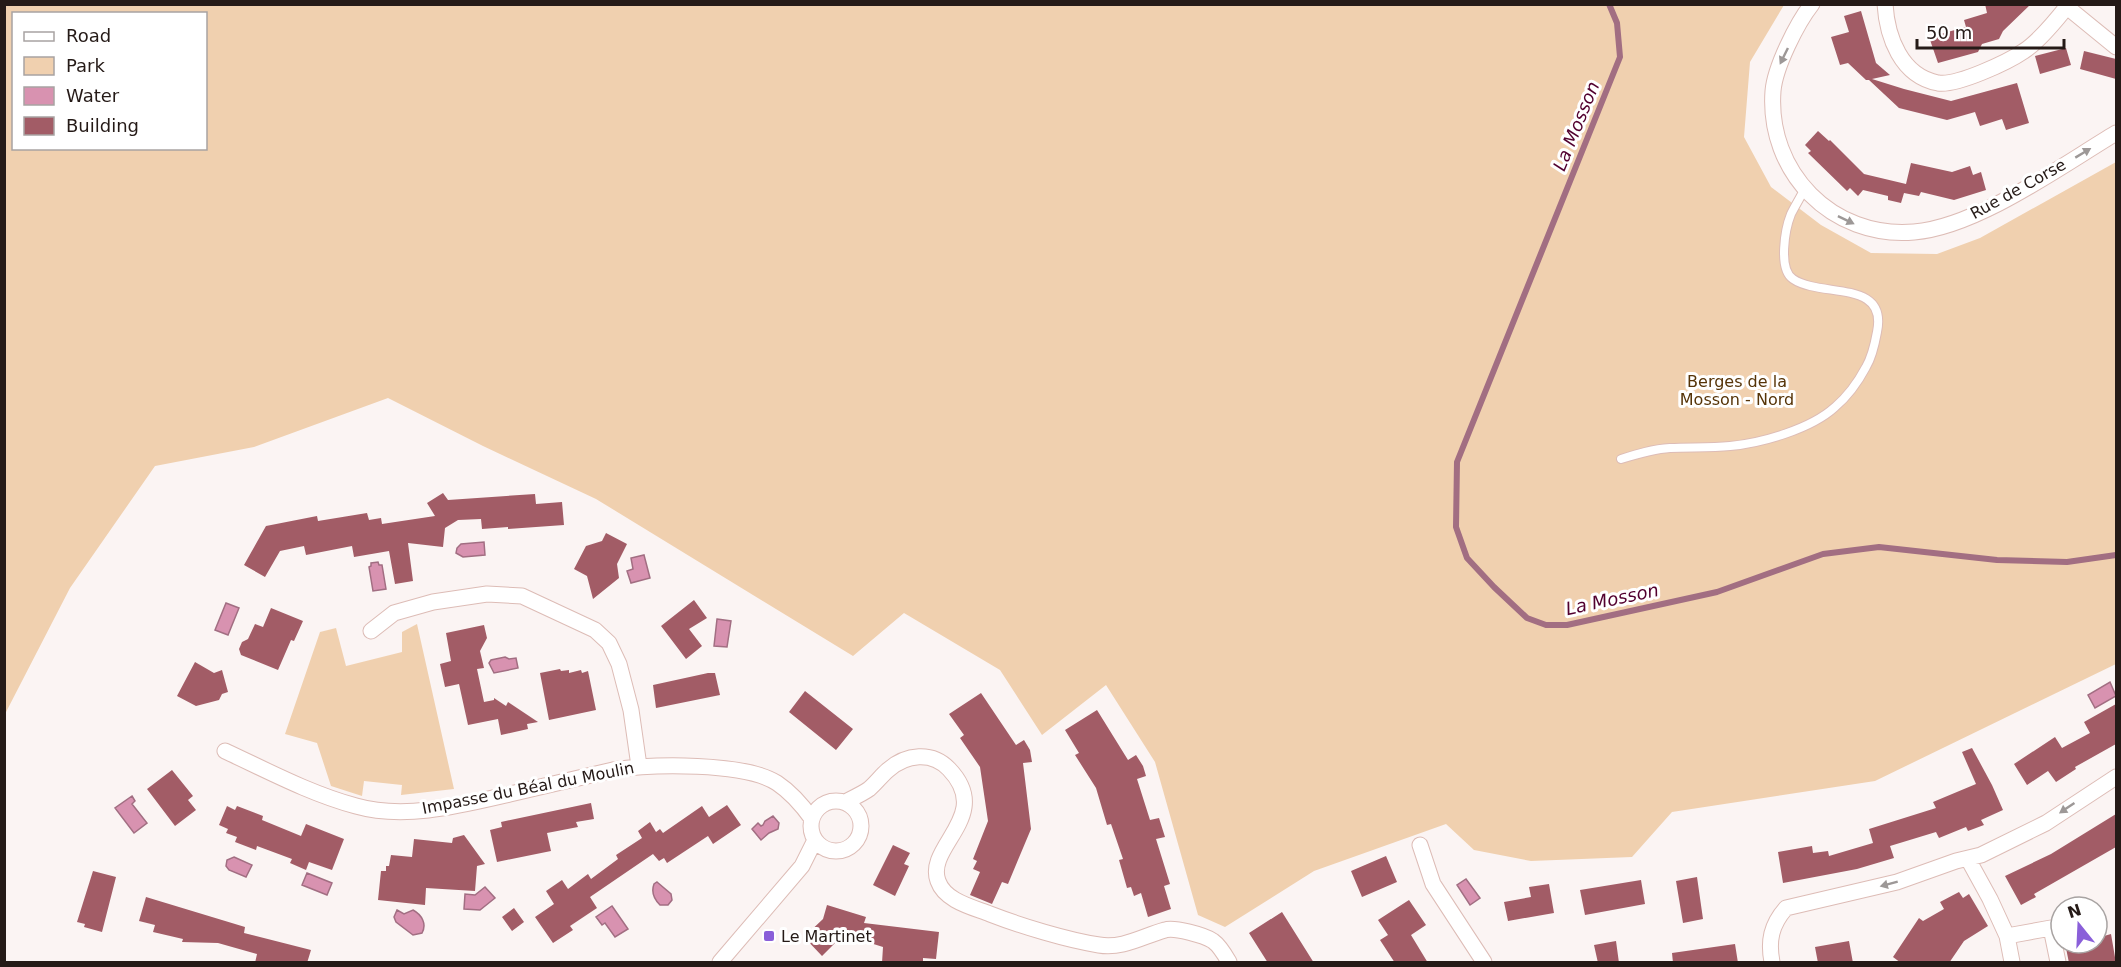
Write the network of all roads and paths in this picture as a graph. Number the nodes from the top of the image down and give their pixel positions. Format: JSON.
{"nodes":[{"id":1,"x":1812,"y":4,"type":"edge"},
{"id":2,"x":1885,"y":4,"type":"edge"},
{"id":3,"x":2068,"y":6,"type":"edge"},
{"id":4,"x":2116,"y":47,"type":"edge"},
{"id":5,"x":2116,"y":133,"type":"edge"},
{"id":6,"x":1804,"y":190,"type":"junction"},
{"id":7,"x":1621,"y":459,"type":"dead end"},
{"id":8,"x":370,"y":631,"type":"dead end"},
{"id":9,"x":225,"y":752,"type":"dead end"},
{"id":10,"x":639,"y":766,"type":"junction"},
{"id":11,"x":2116,"y":777,"type":"edge"},
{"id":12,"x":867,"y":790,"type":"junction"},
{"id":13,"x":798,"y":799,"type":"junction"},
{"id":14,"x":845,"y":802,"type":"junction"},
{"id":15,"x":821,"y":806,"type":"junction"},
{"id":16,"x":858,"y":812,"type":"junction"},
{"id":17,"x":812,"y":819,"type":"junction"},
{"id":18,"x":821,"y":845,"type":"junction"},
{"id":19,"x":1420,"y":845,"type":"dead end"},
{"id":20,"x":1968,"y":859,"type":"junction"},
{"id":21,"x":2007,"y":936,"type":"junction"},
{"id":22,"x":720,"y":963,"type":"edge"},
{"id":23,"x":1229,"y":963,"type":"edge"},
{"id":24,"x":1484,"y":963,"type":"edge"},
{"id":25,"x":1772,"y":963,"type":"edge"},
{"id":26,"x":2012,"y":963,"type":"edge"},
{"id":27,"x":2058,"y":963,"type":"edge"}],
"edges":[{"from":1,"to":6,"type":"street","name":"Rue de Corse","one_way":true},
{"from":2,"to":3,"type":"street"},
{"from":3,"to":4,"type":"street"},
{"from":6,"to":5,"type":"street","name":"Rue de Corse","one_way":true},
{"from":6,"to":7,"type":"lane"},
{"from":8,"to":10,"type":"street"},
{"from":9,"to":10,"type":"street","name":"Impasse du Béal du Moulin"},
{"from":10,"to":13,"type":"street","name":"Impasse du Béal du Moulin"},
{"from":11,"to":20,"type":"street","one_way":true},
{"from":12,"to":14,"type":"street"},
{"from":12,"to":16,"type":"street"},
{"from":12,"to":23,"type":"street"},
{"from":13,"to":15,"type":"street","name":"Impasse du Béal du Moulin"},
{"from":13,"to":17,"type":"street","name":"Impasse du Béal du Moulin"},
{"from":14,"to":15,"type":"street"},
{"from":14,"to":16,"type":"street"},
{"from":15,"to":17,"type":"street"},
{"from":16,"to":18,"type":"street"},
{"from":17,"to":18,"type":"street"},
{"from":18,"to":22,"type":"street"},
{"from":19,"to":24,"type":"street"},
{"from":20,"to":21,"type":"street"},
{"from":20,"to":25,"type":"street","one_way":true},
{"from":21,"to":26,"type":"street"},
{"from":21,"to":27,"type":"street"}]}
